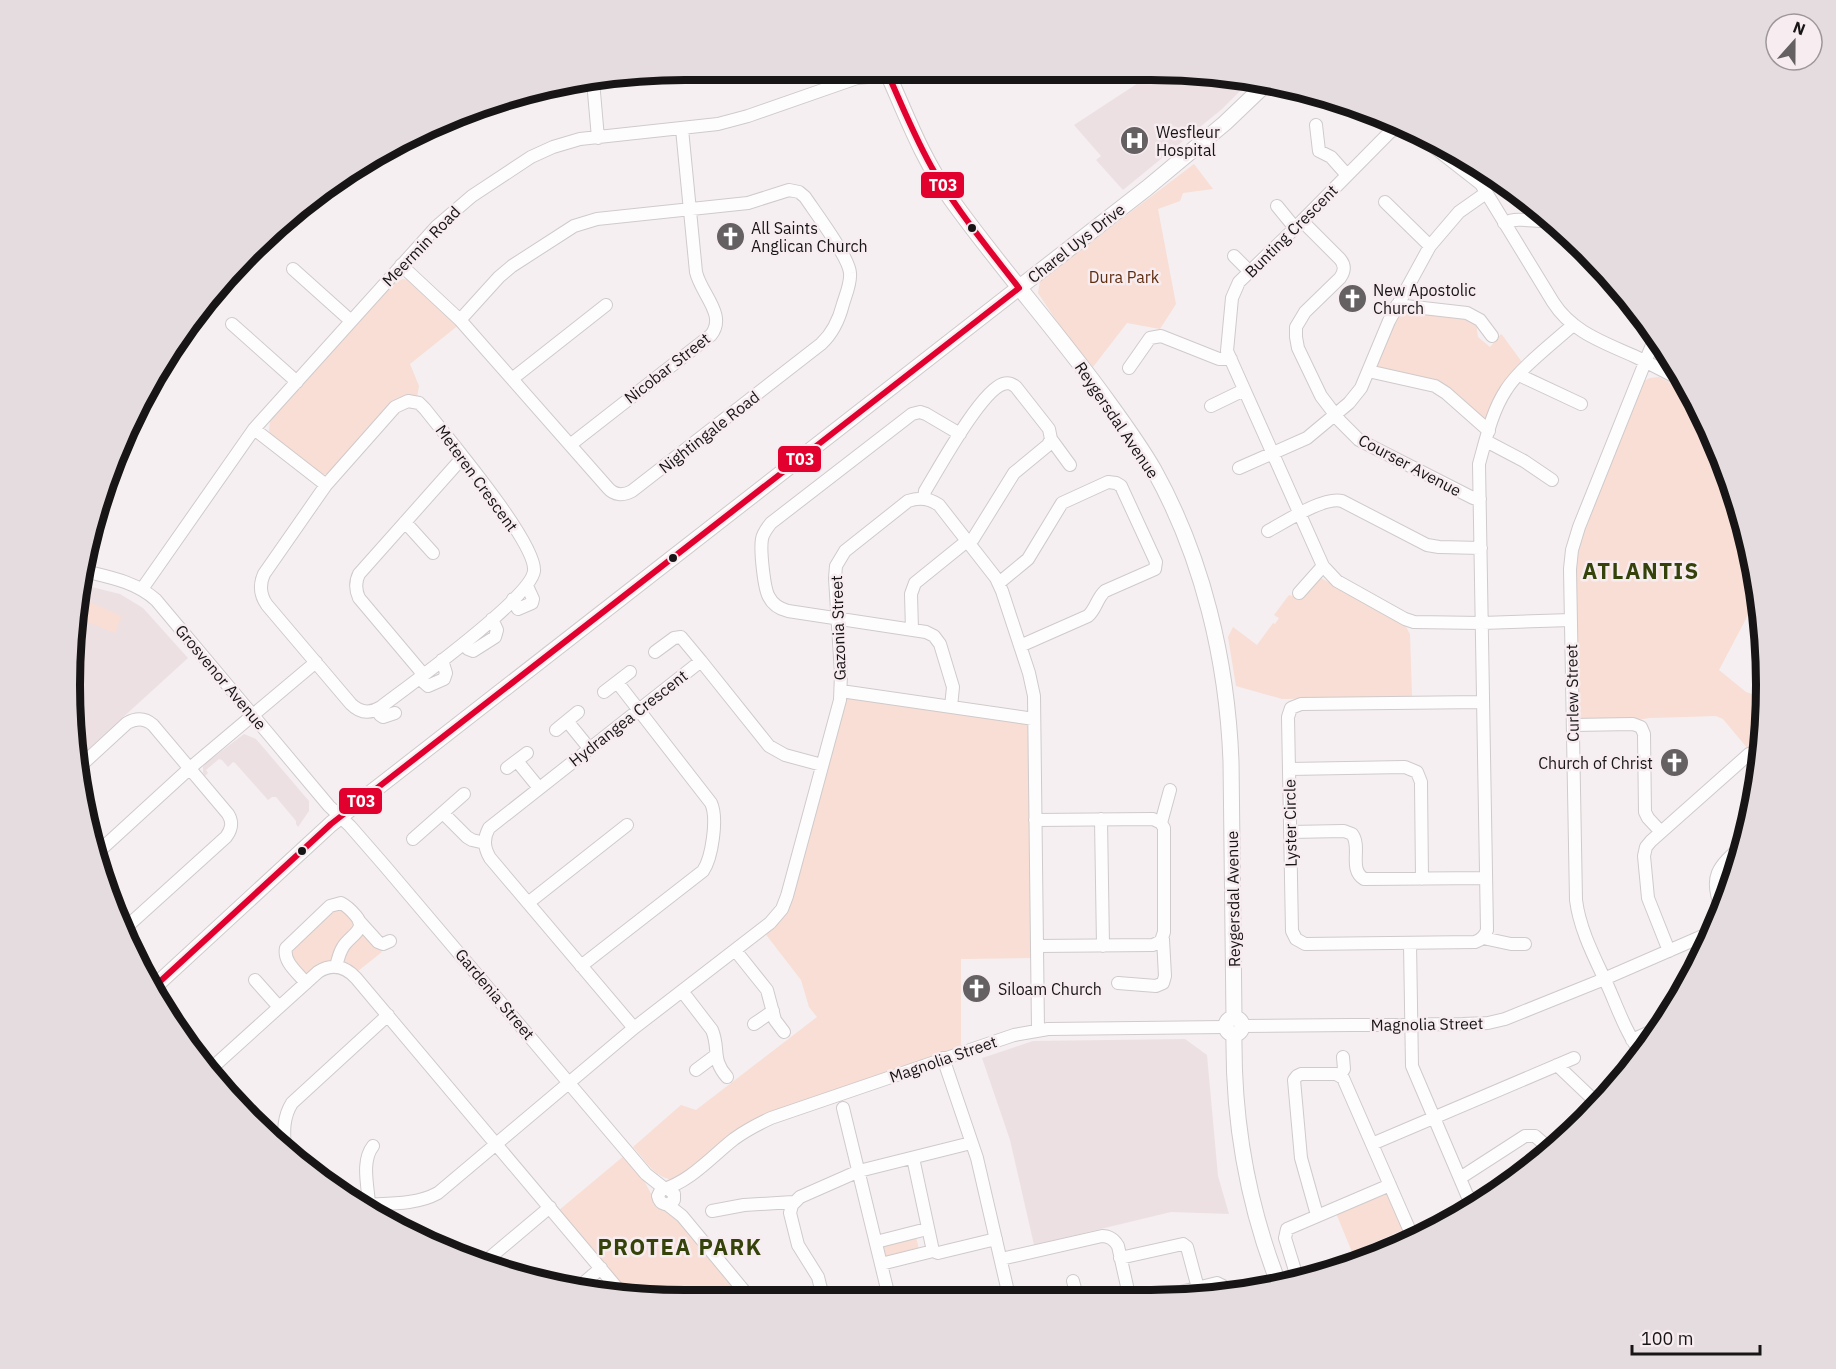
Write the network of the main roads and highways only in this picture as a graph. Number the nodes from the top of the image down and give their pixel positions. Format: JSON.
{"nodes":[{"id":1,"x":894,"y":80,"type":"edge"},
{"id":2,"x":1260,"y":89,"type":"edge"},
{"id":3,"x":1018,"y":288,"type":"junction"},
{"id":4,"x":159,"y":983,"type":"edge"},
{"id":5,"x":1276,"y":1277,"type":"edge"}],
"edges":[{"from":1,"to":3,"type":"main road","name":"Reygersdal Avenue"},
{"from":2,"to":3,"type":"main road","name":"Charel Uys Drive"},
{"from":3,"to":4,"type":"main road","name":"Charel Uys Drive"},
{"from":3,"to":5,"type":"main road","name":"Reygersdal Avenue"}]}
